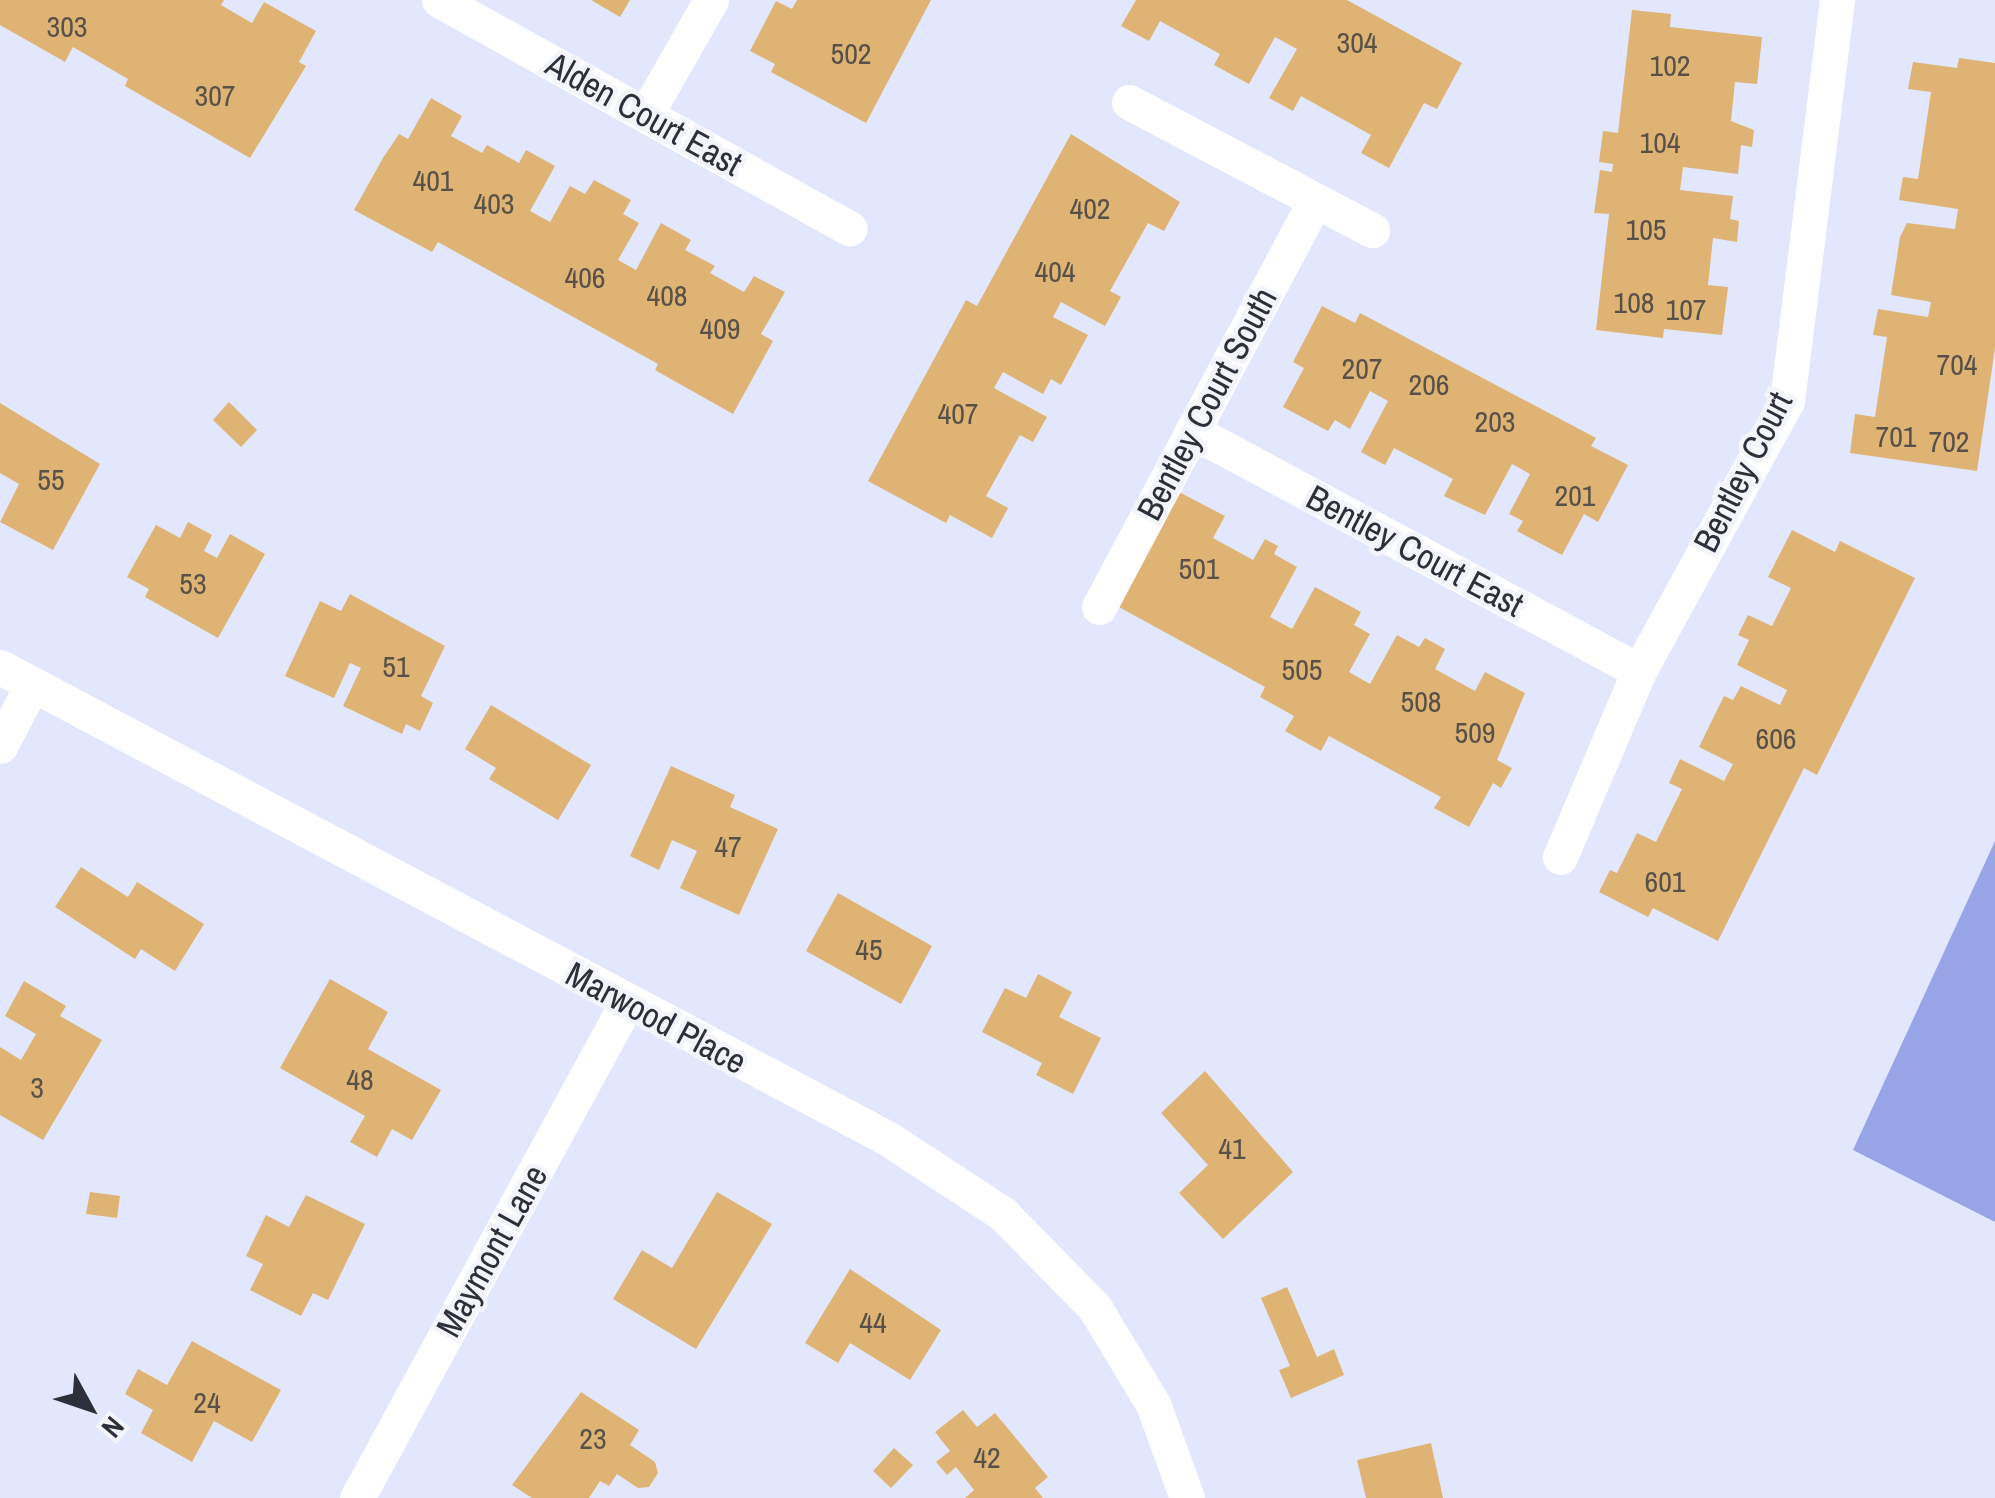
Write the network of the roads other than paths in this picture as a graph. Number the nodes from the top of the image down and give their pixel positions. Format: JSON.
{"nodes":[{"id":1,"x":438,"y":0,"type":"edge"},
{"id":2,"x":711,"y":0,"type":"edge"},
{"id":3,"x":1837,"y":0,"type":"edge"},
{"id":4,"x":1129,"y":102,"type":"dead end"},
{"id":5,"x":646,"y":114,"type":"junction"},
{"id":6,"x":1316,"y":201,"type":"junction"},
{"id":7,"x":850,"y":229,"type":"dead end"},
{"id":8,"x":1372,"y":230,"type":"dead end"},
{"id":9,"x":1192,"y":432,"type":"junction"},
{"id":10,"x":1099,"y":606,"type":"dead end"},
{"id":11,"x":0,"y":667,"type":"edge"},
{"id":12,"x":1639,"y":672,"type":"junction"},
{"id":13,"x":32,"y":684,"type":"junction"},
{"id":14,"x":0,"y":746,"type":"edge"},
{"id":15,"x":1560,"y":856,"type":"dead end"},
{"id":16,"x":626,"y":1004,"type":"junction"},
{"id":17,"x":357,"y":1498,"type":"edge"},
{"id":18,"x":1187,"y":1498,"type":"edge"}],
"edges":[{"from":1,"to":5,"type":"street","name":"Alden Court East"},
{"from":2,"to":5,"type":"street"},
{"from":3,"to":12,"type":"street","name":"Bentley Court"},
{"from":4,"to":6,"type":"street"},
{"from":5,"to":7,"type":"street","name":"Alden Court East"},
{"from":6,"to":8,"type":"street"},
{"from":6,"to":9,"type":"street","name":"Bentley Court South"},
{"from":9,"to":10,"type":"street","name":"Bentley Court South"},
{"from":9,"to":12,"type":"street","name":"Bentley Court East"},
{"from":11,"to":13,"type":"street","name":"Marwood Place"},
{"from":12,"to":15,"type":"street","name":"Bentley Court"},
{"from":13,"to":14,"type":"street"},
{"from":13,"to":16,"type":"street","name":"Marwood Place"},
{"from":16,"to":17,"type":"street","name":"Maymont Lane"},
{"from":16,"to":18,"type":"street","name":"Marwood Place"}]}
